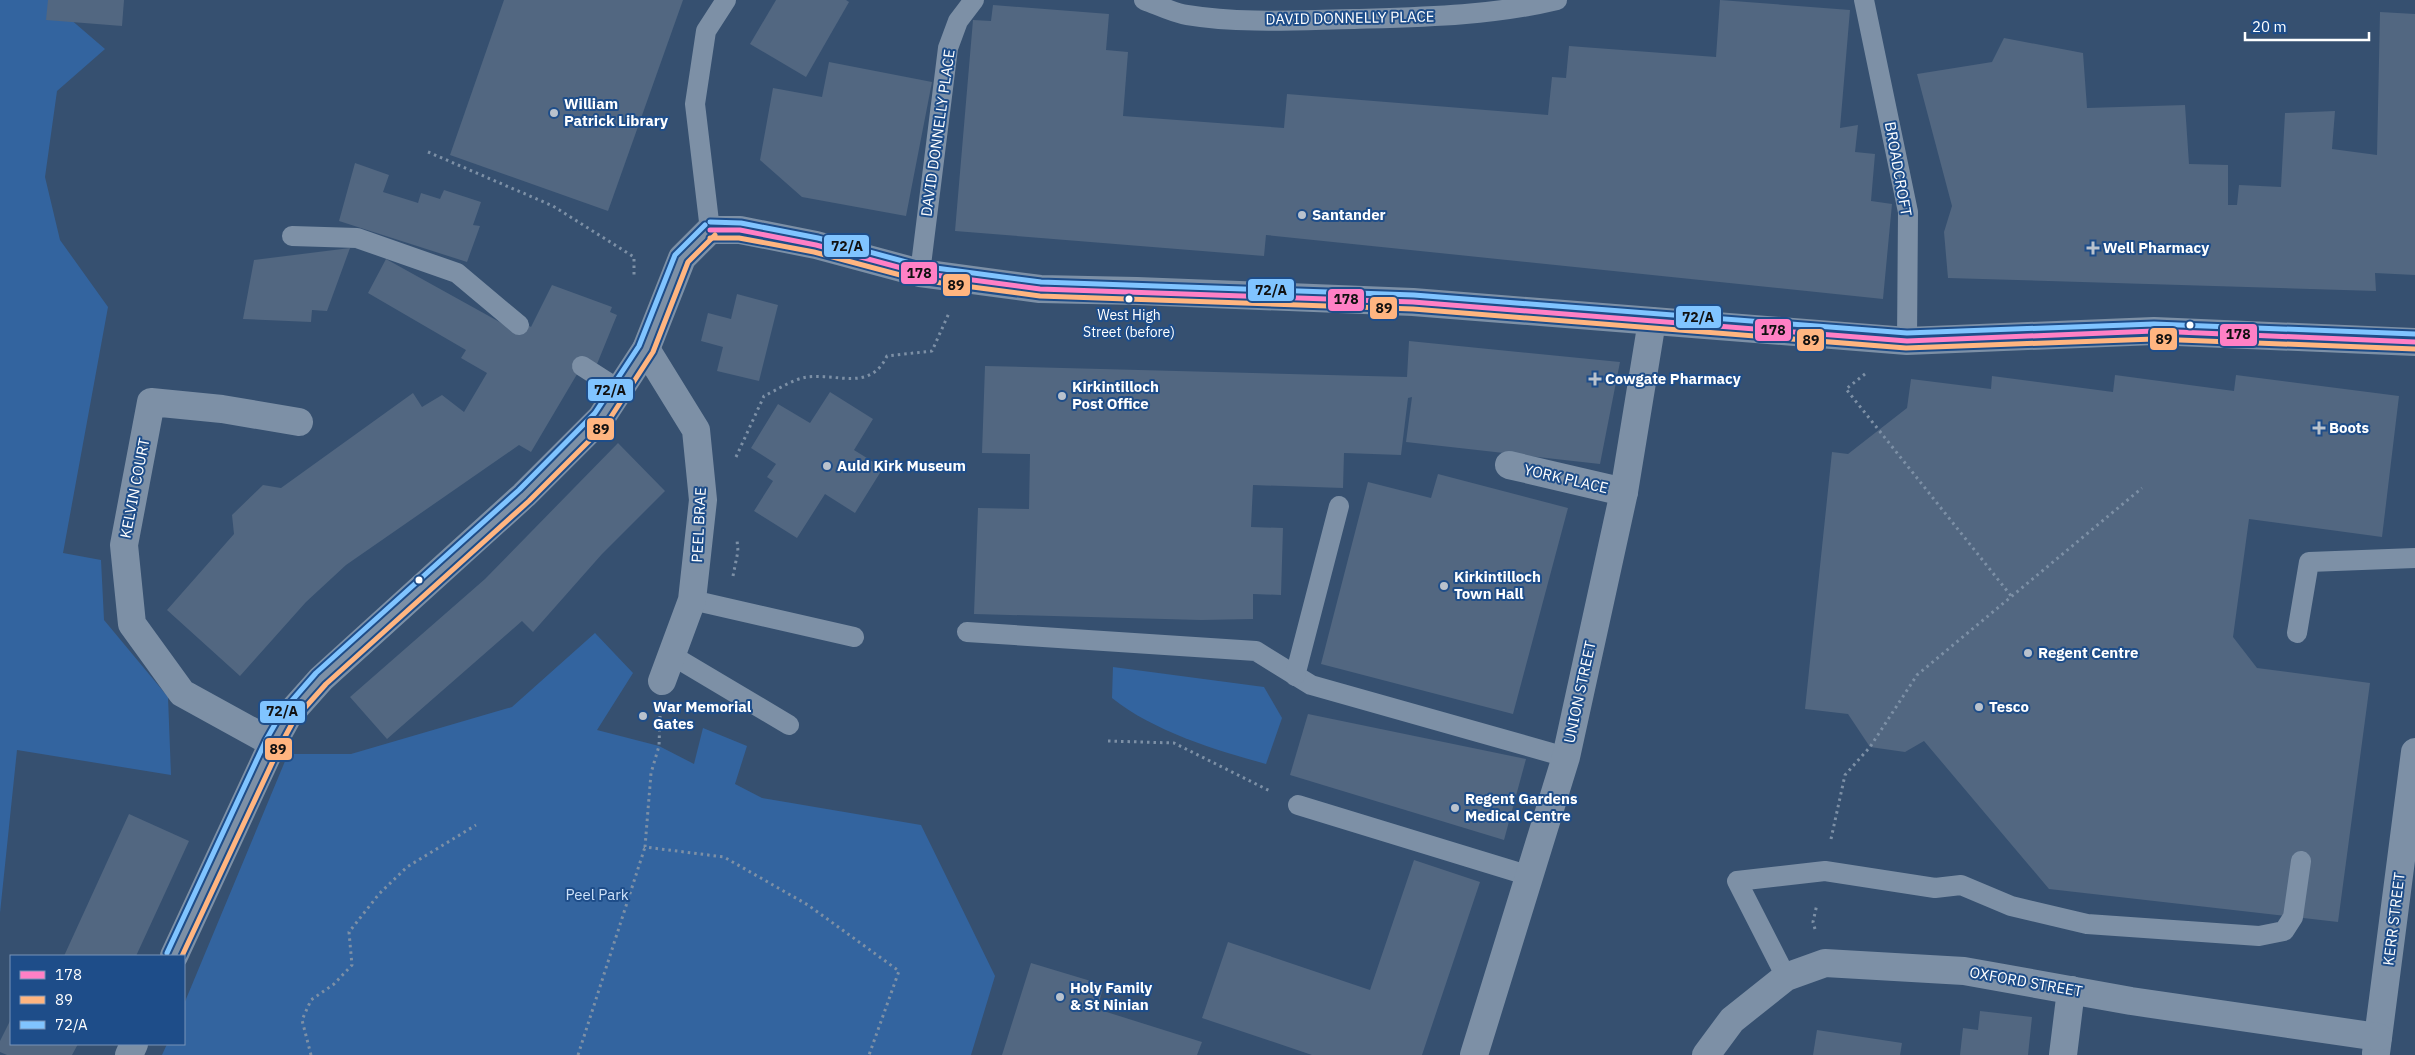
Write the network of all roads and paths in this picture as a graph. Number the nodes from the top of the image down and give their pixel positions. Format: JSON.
{"nodes":[{"id":1,"x":726,"y":0,"type":"edge"},
{"id":2,"x":974,"y":0,"type":"edge"},
{"id":3,"x":1144,"y":0,"type":"edge"},
{"id":4,"x":1558,"y":0,"type":"edge"},
{"id":5,"x":1864,"y":0,"type":"edge"},
{"id":6,"x":428,"y":152,"type":"dead end"},
{"id":7,"x":710,"y":230,"type":"junction"},
{"id":8,"x":292,"y":236,"type":"dead end"},
{"id":9,"x":920,"y":273,"type":"junction"},
{"id":10,"x":950,"y":311,"type":"dead end"},
{"id":11,"x":662,"y":313,"type":"junction"},
{"id":12,"x":1652,"y":321,"type":"junction"},
{"id":13,"x":519,"y":325,"type":"dead end"},
{"id":14,"x":1907,"y":340,"type":"junction"},
{"id":15,"x":2415,"y":342,"type":"edge"},
{"id":16,"x":646,"y":349,"type":"junction"},
{"id":17,"x":582,"y":366,"type":"dead end"},
{"id":18,"x":1846,"y":389,"type":"dead end"},
{"id":19,"x":620,"y":392,"type":"junction"},
{"id":20,"x":299,"y":422,"type":"dead end"},
{"id":21,"x":734,"y":461,"type":"dead end"},
{"id":22,"x":1508,"y":465,"type":"dead end"},
{"id":23,"x":2142,"y":488,"type":"dead end"},
{"id":24,"x":1624,"y":492,"type":"junction"},
{"id":25,"x":1339,"y":506,"type":"dead end"},
{"id":26,"x":736,"y":532,"type":"dead end"},
{"id":27,"x":2415,"y":558,"type":"edge"},
{"id":28,"x":2012,"y":597,"type":"junction"},
{"id":29,"x":692,"y":600,"type":"junction"},
{"id":30,"x":727,"y":608,"type":"junction"},
{"id":31,"x":967,"y":632,"type":"dead end"},
{"id":32,"x":2297,"y":633,"type":"dead end"},
{"id":33,"x":854,"y":637,"type":"dead end"},
{"id":34,"x":673,"y":656,"type":"junction"},
{"id":35,"x":1295,"y":676,"type":"junction"},
{"id":36,"x":662,"y":681,"type":"joint"},
{"id":37,"x":789,"y":725,"type":"dead end"},
{"id":38,"x":1108,"y":741,"type":"dead end"},
{"id":39,"x":273,"y":742,"type":"junction"},
{"id":40,"x":1870,"y":747,"type":"dead end"},
{"id":41,"x":2415,"y":752,"type":"edge"},
{"id":42,"x":1566,"y":757,"type":"junction"},
{"id":43,"x":1298,"y":805,"type":"joint"},
{"id":44,"x":476,"y":825,"type":"dead end"},
{"id":45,"x":646,"y":847,"type":"junction"},
{"id":46,"x":2301,"y":861,"type":"dead end"},
{"id":47,"x":1530,"y":876,"type":"junction"},
{"id":48,"x":174,"y":955,"type":"edge"},
{"id":49,"x":1786,"y":977,"type":"junction"},
{"id":50,"x":2071,"y":990,"type":"junction"},
{"id":51,"x":2377,"y":1046,"type":"edge"},
{"id":52,"x":311,"y":1055,"type":"edge"},
{"id":53,"x":578,"y":1055,"type":"edge"},
{"id":54,"x":869,"y":1055,"type":"edge"},
{"id":55,"x":1474,"y":1055,"type":"edge"},
{"id":56,"x":1706,"y":1055,"type":"edge"},
{"id":57,"x":2063,"y":1055,"type":"edge"}],
"edges":[{"from":1,"to":7,"type":"lane"},
{"from":2,"to":9,"type":"lane","name":"DAVID DONNELLY PLACE"},
{"from":3,"to":4,"type":"lane","name":"DAVID DONNELLY PLACE"},
{"from":5,"to":14,"type":"lane","name":"BROADCROFT"},
{"from":6,"to":11,"type":"path"},
{"from":7,"to":9,"type":"street"},
{"from":7,"to":11,"type":"street"},
{"from":8,"to":13,"type":"lane"},
{"from":9,"to":12,"type":"street"},
{"from":10,"to":21,"type":"path"},
{"from":11,"to":16,"type":"street"},
{"from":12,"to":14,"type":"street"},
{"from":12,"to":24,"type":"street","name":"UNION STREET"},
{"from":14,"to":15,"type":"street"},
{"from":16,"to":19,"type":"street"},
{"from":16,"to":29,"type":"street","name":"PEEL BRAE"},
{"from":17,"to":19,"type":"lane"},
{"from":18,"to":28,"type":"path"},
{"from":19,"to":39,"type":"street"},
{"from":20,"to":39,"type":"street","name":"KELVIN COURT"},
{"from":22,"to":24,"type":"street","name":"YORK PLACE"},
{"from":23,"to":28,"type":"path"},
{"from":24,"to":42,"type":"street","name":"UNION STREET"},
{"from":25,"to":35,"type":"lane"},
{"from":26,"to":30,"type":"path"},
{"from":27,"to":32,"type":"lane"},
{"from":28,"to":40,"type":"path"},
{"from":29,"to":30,"type":"lane"},
{"from":29,"to":34,"type":"street","name":"PEEL BRAE"},
{"from":30,"to":33,"type":"lane"},
{"from":31,"to":35,"type":"lane"},
{"from":34,"to":36,"type":"street","name":"PEEL BRAE"},
{"from":34,"to":37,"type":"lane"},
{"from":35,"to":42,"type":"lane"},
{"from":36,"to":45,"type":"path"},
{"from":38,"to":43,"type":"path"},
{"from":39,"to":48,"type":"street"},
{"from":41,"to":51,"type":"street","name":"KERR STREET"},
{"from":42,"to":47,"type":"street","name":"UNION STREET"},
{"from":43,"to":47,"type":"lane"},
{"from":44,"to":52,"type":"path"},
{"from":45,"to":53,"type":"path"},
{"from":45,"to":54,"type":"path"},
{"from":46,"to":49,"type":"lane"},
{"from":47,"to":55,"type":"street","name":"UNION STREET"},
{"from":49,"to":50,"type":"street","name":"OXFORD STREET"},
{"from":49,"to":56,"type":"street","name":"OXFORD STREET"},
{"from":50,"to":51,"type":"street","name":"OXFORD STREET"},
{"from":50,"to":57,"type":"street"}]}
